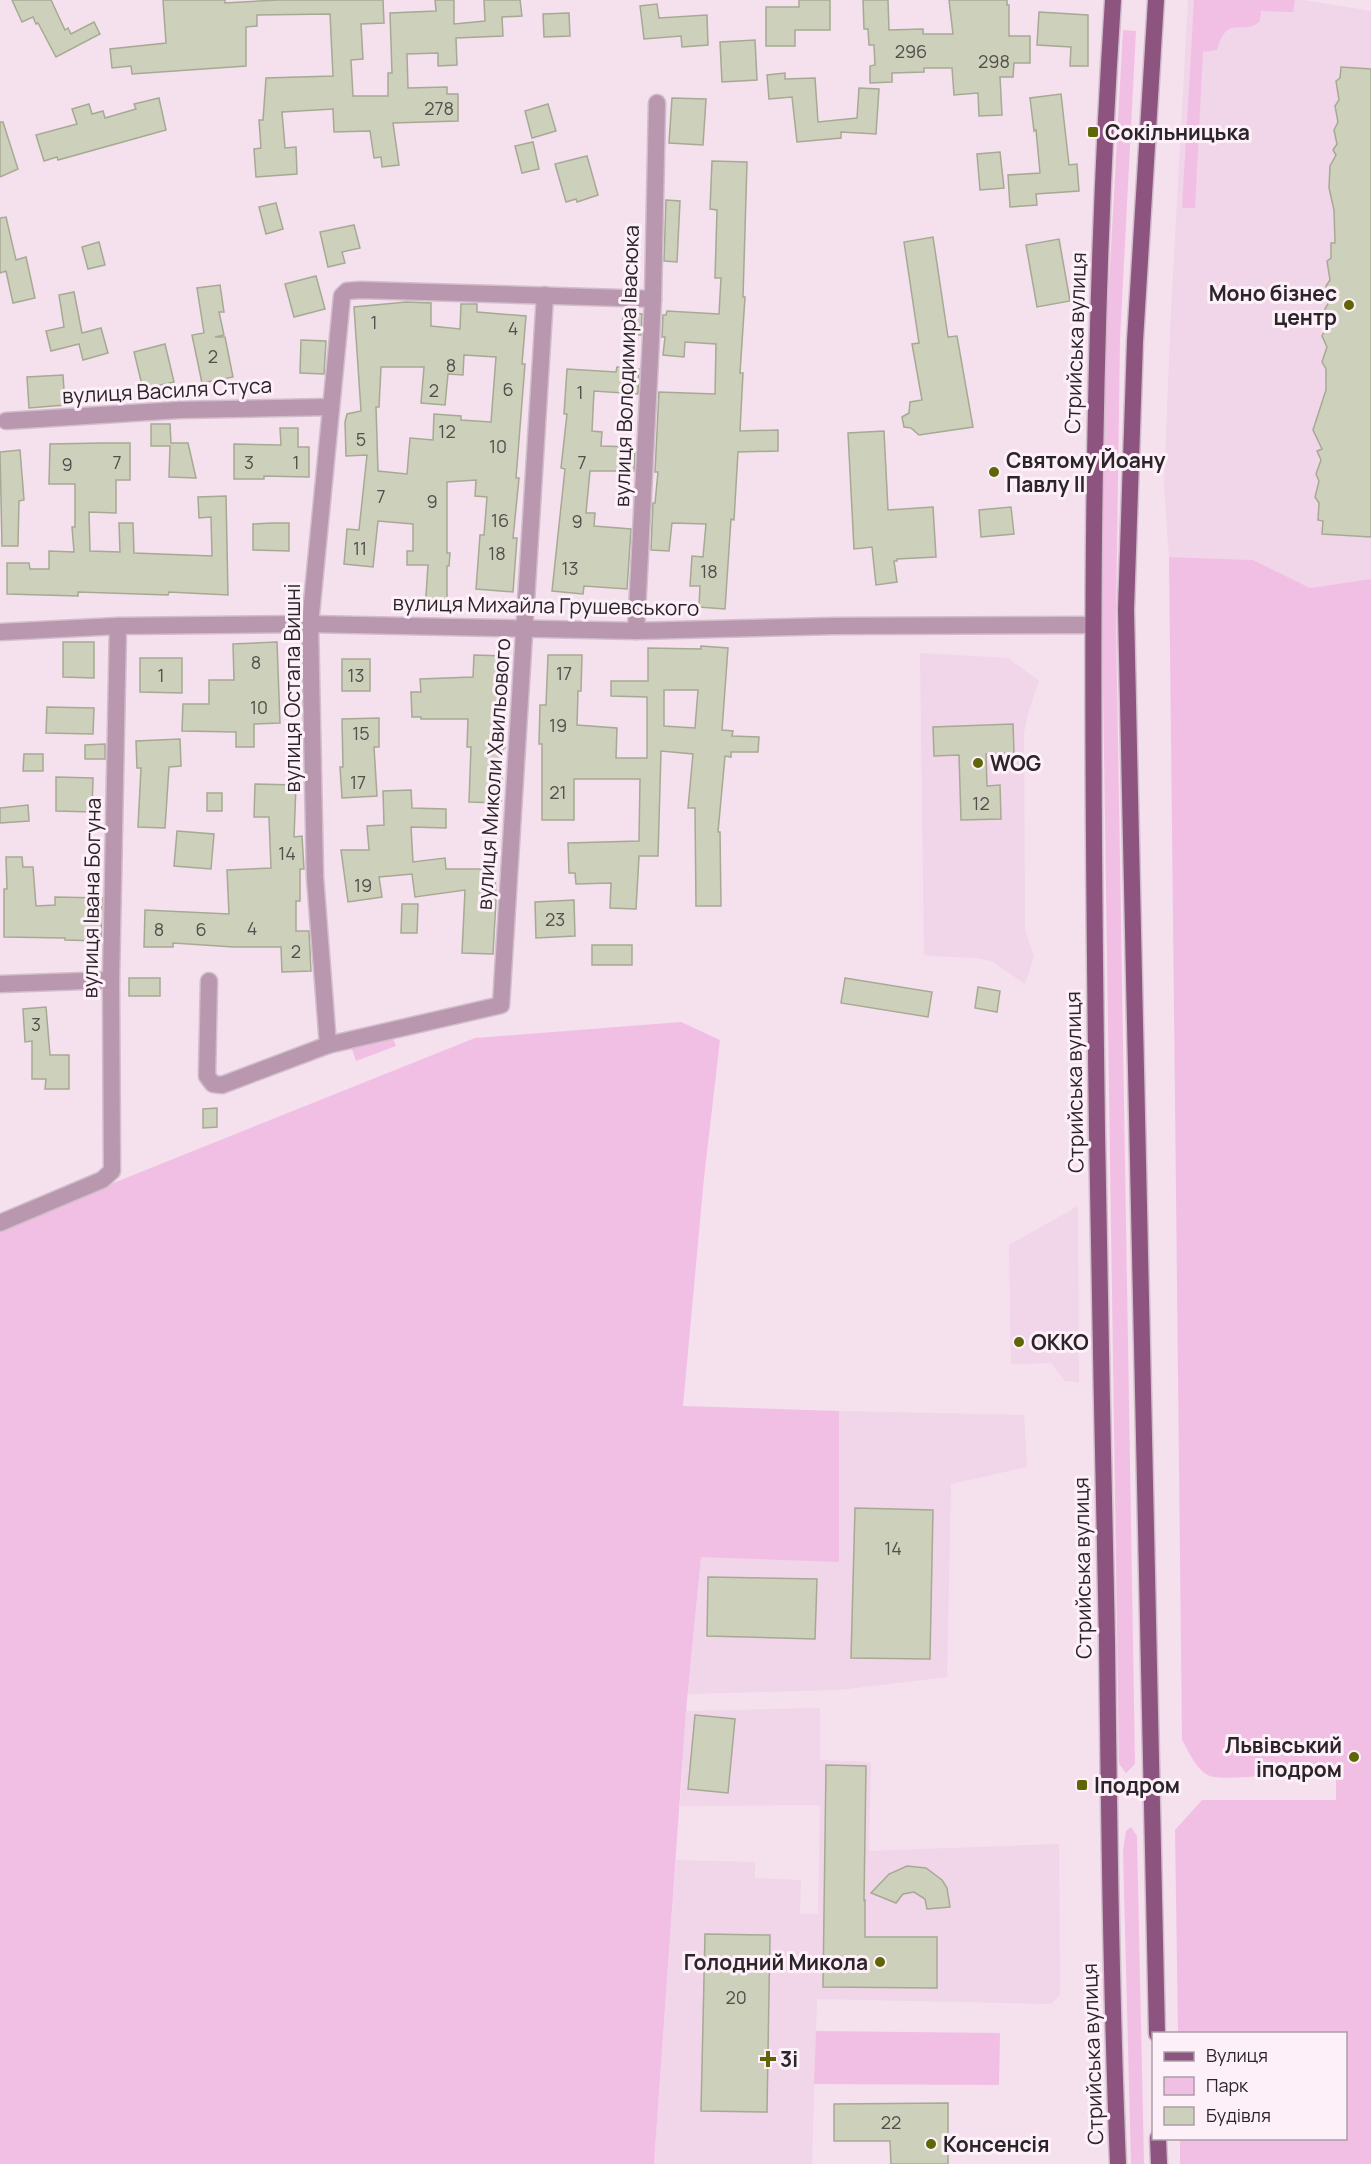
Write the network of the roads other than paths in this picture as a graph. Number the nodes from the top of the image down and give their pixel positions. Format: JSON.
{"nodes":[{"id":1,"x":1113,"y":0,"type":"edge"},
{"id":2,"x":1156,"y":0,"type":"edge"},
{"id":3,"x":657,"y":103,"type":"dead end"},
{"id":4,"x":545,"y":295,"type":"junction"},
{"id":5,"x":653,"y":299,"type":"junction"},
{"id":6,"x":330,"y":406,"type":"junction"},
{"id":7,"x":6,"y":421,"type":"dead end"},
{"id":8,"x":310,"y":624,"type":"junction"},
{"id":9,"x":1092,"y":625,"type":"junction"},
{"id":10,"x":118,"y":626,"type":"junction"},
{"id":11,"x":525,"y":628,"type":"junction"},
{"id":12,"x":636,"y":631,"type":"junction"},
{"id":13,"x":0,"y":632,"type":"edge"},
{"id":14,"x":111,"y":980,"type":"junction"},
{"id":15,"x":209,"y":981,"type":"dead end"},
{"id":16,"x":0,"y":984,"type":"edge"},
{"id":17,"x":328,"y":1045,"type":"junction"},
{"id":18,"x":0,"y":1223,"type":"edge"},
{"id":19,"x":1157,"y":2032,"type":"edge"},
{"id":20,"x":1158,"y":2140,"type":"edge"},
{"id":21,"x":1118,"y":2164,"type":"edge"},
{"id":22,"x":1159,"y":2164,"type":"edge"}],
"edges":[{"from":1,"to":9,"type":"main road","name":"Стрийська вулиця"},
{"from":2,"to":19,"type":"main road"},
{"from":3,"to":5,"type":"street","name":"вулиця Володимира Івасюка"},
{"from":4,"to":5,"type":"street"},
{"from":4,"to":6,"type":"street","name":"вулиця Остапа Вишні"},
{"from":4,"to":11,"type":"street","name":"вулиця Миколи Хвильового"},
{"from":5,"to":12,"type":"street","name":"вулиця Володимира Івасюка"},
{"from":6,"to":7,"type":"street","name":"вулиця Василя Стуса"},
{"from":6,"to":8,"type":"street","name":"вулиця Остапа Вишні"},
{"from":8,"to":10,"type":"street","name":"вулиця Михайла Грушевського"},
{"from":8,"to":11,"type":"street","name":"вулиця Михайла Грушевського"},
{"from":8,"to":17,"type":"street","name":"вулиця Остапа Вишні"},
{"from":9,"to":12,"type":"street","name":"вулиця Михайла Грушевського"},
{"from":9,"to":21,"type":"main road","name":"Стрийська вулиця"},
{"from":10,"to":13,"type":"street","name":"вулиця Михайла Грушевського"},
{"from":10,"to":14,"type":"street","name":"вулиця Івана Богуна"},
{"from":11,"to":12,"type":"street","name":"вулиця Михайла Грушевського"},
{"from":11,"to":17,"type":"street","name":"вулиця Миколи Хвильового"},
{"from":14,"to":16,"type":"street"},
{"from":14,"to":18,"type":"street","name":"вулиця Івана Богуна"},
{"from":15,"to":17,"type":"street"},
{"from":20,"to":22,"type":"main road"}]}
